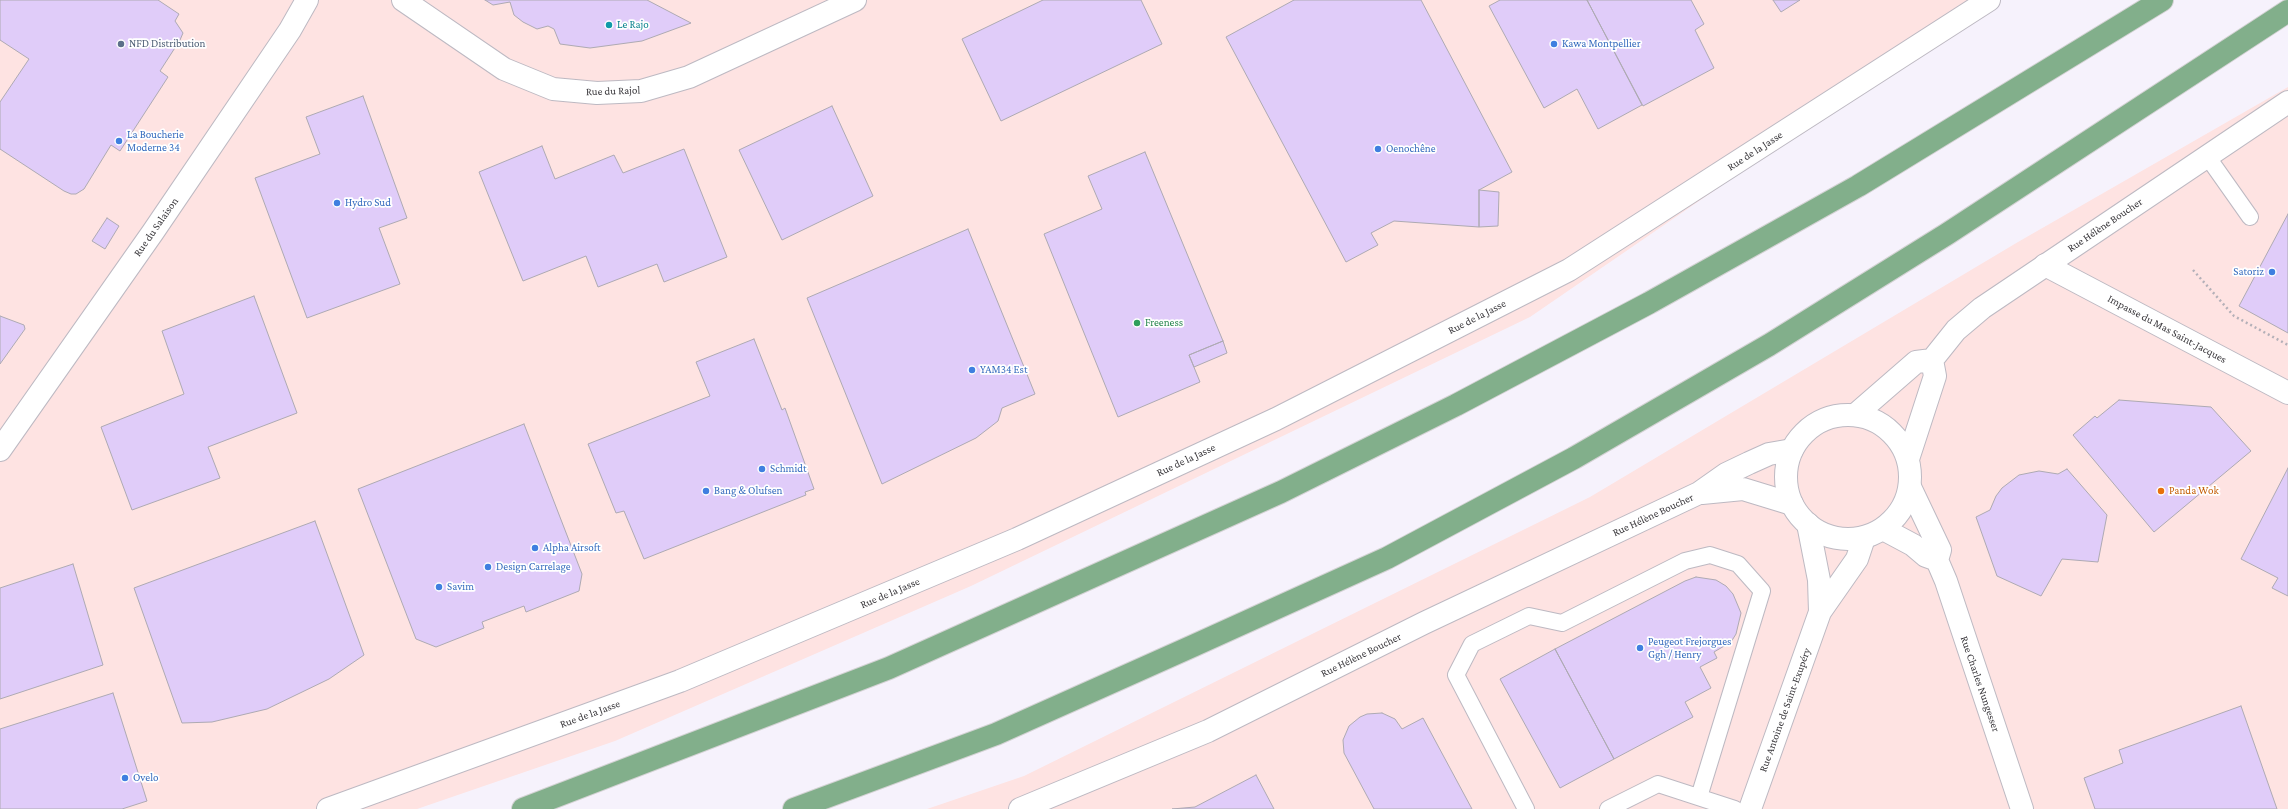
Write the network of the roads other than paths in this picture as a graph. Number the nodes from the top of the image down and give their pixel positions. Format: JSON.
{"nodes":[{"id":1,"x":307,"y":0,"type":"edge"},
{"id":2,"x":403,"y":0,"type":"edge"},
{"id":3,"x":854,"y":0,"type":"edge"},
{"id":4,"x":1989,"y":0,"type":"edge"},
{"id":5,"x":2162,"y":0,"type":"edge"},
{"id":6,"x":2288,"y":11,"type":"edge"},
{"id":7,"x":2288,"y":102,"type":"edge"},
{"id":8,"x":2208,"y":156,"type":"junction"},
{"id":9,"x":2250,"y":217,"type":"dead end"},
{"id":10,"x":2045,"y":265,"type":"junction"},
{"id":11,"x":1932,"y":360,"type":"junction"},
{"id":12,"x":2288,"y":393,"type":"edge"},
{"id":13,"x":1855,"y":415,"type":"junction"},
{"id":14,"x":0,"y":450,"type":"edge"},
{"id":15,"x":1792,"y":450,"type":"junction"},
{"id":16,"x":1908,"y":459,"type":"junction"},
{"id":17,"x":1910,"y":488,"type":"junction"},
{"id":18,"x":1699,"y":493,"type":"junction"},
{"id":19,"x":1792,"y":504,"type":"junction"},
{"id":20,"x":1808,"y":524,"type":"junction"},
{"id":21,"x":1873,"y":533,"type":"junction"},
{"id":22,"x":1936,"y":560,"type":"junction"},
{"id":23,"x":1820,"y":612,"type":"junction"},
{"id":24,"x":1700,"y":797,"type":"junction"},
{"id":25,"x":328,"y":809,"type":"edge"},
{"id":26,"x":523,"y":809,"type":"edge"},
{"id":27,"x":794,"y":809,"type":"edge"},
{"id":28,"x":1020,"y":809,"type":"edge"},
{"id":29,"x":1526,"y":809,"type":"edge"},
{"id":30,"x":1608,"y":809,"type":"edge"},
{"id":31,"x":1735,"y":809,"type":"edge"},
{"id":32,"x":1750,"y":809,"type":"edge"},
{"id":33,"x":2022,"y":809,"type":"edge"}],
"edges":[{"from":1,"to":14,"type":"street","name":"Rue du Salaison"},
{"from":2,"to":3,"type":"street","name":"Rue du Rajol"},
{"from":4,"to":25,"type":"street","name":"Rue de la Jasse"},
{"from":5,"to":26,"type":"highway"},
{"from":6,"to":27,"type":"highway"},
{"from":7,"to":8,"type":"street","name":"Rue Hélène Boucher"},
{"from":8,"to":9,"type":"lane"},
{"from":8,"to":10,"type":"street","name":"Rue Hélène Boucher"},
{"from":10,"to":11,"type":"street","name":"Rue Hélène Boucher"},
{"from":10,"to":12,"type":"street","name":"Impasse du Mas Saint-Jacques"},
{"from":11,"to":13,"type":"street"},
{"from":11,"to":16,"type":"street"},
{"from":13,"to":15,"type":"street"},
{"from":13,"to":16,"type":"street"},
{"from":15,"to":18,"type":"street","name":"Rue Hélène Boucher"},
{"from":15,"to":19,"type":"street"},
{"from":16,"to":17,"type":"street"},
{"from":17,"to":21,"type":"street"},
{"from":17,"to":22,"type":"street","name":"Rue Charles Nungesser"},
{"from":18,"to":19,"type":"street","name":"Rue Hélène Boucher"},
{"from":18,"to":28,"type":"street","name":"Rue Hélène Boucher"},
{"from":19,"to":20,"type":"street"},
{"from":20,"to":21,"type":"street"},
{"from":20,"to":23,"type":"street","name":"Rue Antoine de Saint-Exupéry"},
{"from":21,"to":22,"type":"street"},
{"from":21,"to":23,"type":"street","name":"Rue Antoine de Saint-Exupéry"},
{"from":22,"to":33,"type":"street","name":"Rue Charles Nungesser"},
{"from":23,"to":32,"type":"street","name":"Rue Antoine de Saint-Exupéry"},
{"from":24,"to":29,"type":"lane"},
{"from":24,"to":30,"type":"lane"},
{"from":24,"to":31,"type":"lane"}]}
